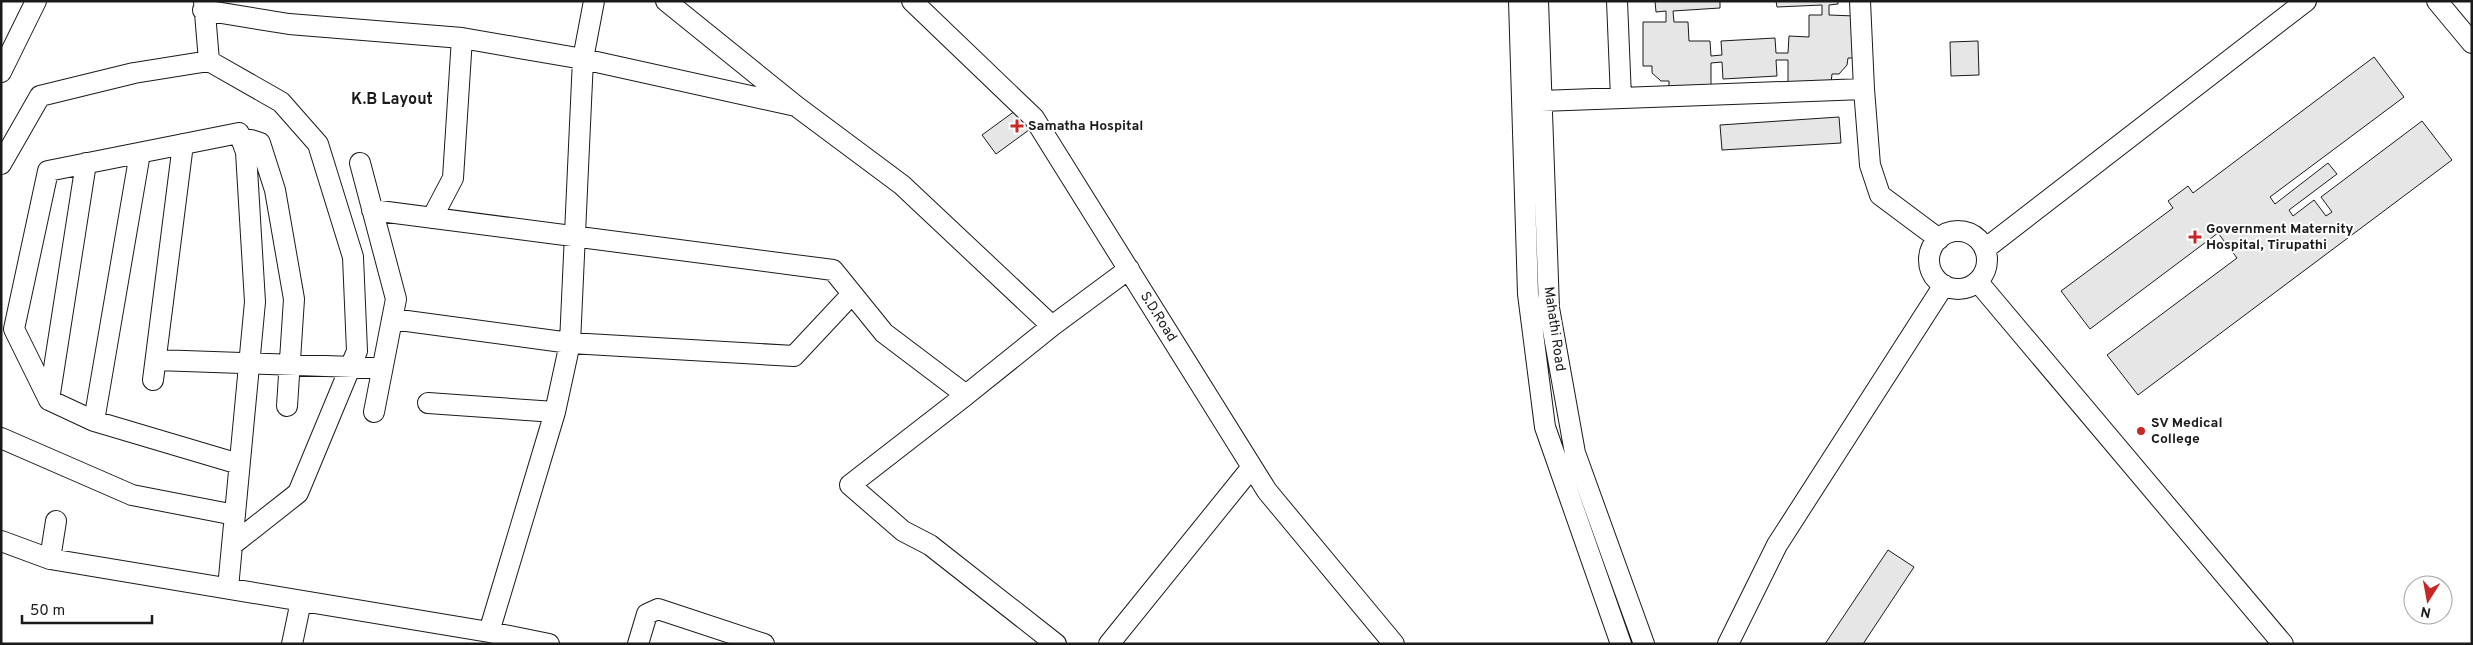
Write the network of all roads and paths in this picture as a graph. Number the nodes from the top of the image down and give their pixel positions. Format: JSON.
{"nodes":[{"id":1,"x":36,"y":1,"type":"edge"},
{"id":2,"x":594,"y":1,"type":"edge"},
{"id":3,"x":666,"y":1,"type":"edge"},
{"id":4,"x":912,"y":1,"type":"edge"},
{"id":5,"x":1519,"y":1,"type":"edge"},
{"id":6,"x":1538,"y":1,"type":"edge"},
{"id":7,"x":1617,"y":1,"type":"edge"},
{"id":8,"x":1860,"y":1,"type":"edge"},
{"id":9,"x":2306,"y":1,"type":"edge"},
{"id":10,"x":2438,"y":1,"type":"edge"},
{"id":11,"x":203,"y":6,"type":"edge"},
{"id":12,"x":462,"y":38,"type":"junction"},
{"id":13,"x":2472,"y":43,"type":"edge"},
{"id":14,"x":583,"y":59,"type":"junction"},
{"id":15,"x":209,"y":61,"type":"junction"},
{"id":16,"x":1,"y":72,"type":"edge"},
{"id":17,"x":1864,"y":89,"type":"junction"},
{"id":18,"x":1621,"y":98,"type":"junction"},
{"id":19,"x":1541,"y":101,"type":"junction"},
{"id":20,"x":796,"y":106,"type":"junction"},
{"id":21,"x":242,"y":141,"type":"junction"},
{"id":22,"x":183,"y":144,"type":"junction"},
{"id":23,"x":140,"y":153,"type":"junction"},
{"id":24,"x":360,"y":163,"type":"dead end"},
{"id":25,"x":1,"y":164,"type":"edge"},
{"id":26,"x":86,"y":164,"type":"junction"},
{"id":27,"x":372,"y":210,"type":"junction"},
{"id":28,"x":432,"y":218,"type":"junction"},
{"id":29,"x":575,"y":236,"type":"junction"},
{"id":30,"x":1939,"y":239,"type":"junction"},
{"id":31,"x":1985,"y":249,"type":"junction"},
{"id":32,"x":1128,"y":269,"type":"junction"},
{"id":33,"x":1978,"y":282,"type":"junction"},
{"id":34,"x":1944,"y":285,"type":"junction"},
{"id":35,"x":1547,"y":292,"type":"junction"},
{"id":36,"x":852,"y":294,"type":"junction"},
{"id":37,"x":1528,"y":294,"type":"junction"},
{"id":38,"x":392,"y":319,"type":"junction"},
{"id":39,"x":1052,"y":326,"type":"junction"},
{"id":40,"x":570,"y":343,"type":"junction"},
{"id":41,"x":156,"y":360,"type":"junction"},
{"id":42,"x":249,"y":364,"type":"junction"},
{"id":43,"x":290,"y":365,"type":"junction"},
{"id":44,"x":350,"y":367,"type":"junction"},
{"id":45,"x":382,"y":368,"type":"junction"},
{"id":46,"x":153,"y":380,"type":"dead end"},
{"id":47,"x":966,"y":395,"type":"junction"},
{"id":48,"x":49,"y":400,"type":"junction"},
{"id":49,"x":428,"y":403,"type":"dead end"},
{"id":50,"x":287,"y":406,"type":"dead end"},
{"id":51,"x":374,"y":412,"type":"dead end"},
{"id":52,"x":555,"y":412,"type":"junction"},
{"id":53,"x":94,"y":421,"type":"junction"},
{"id":54,"x":1,"y":438,"type":"edge"},
{"id":55,"x":239,"y":464,"type":"junction"},
{"id":56,"x":1252,"y":467,"type":"junction"},
{"id":57,"x":235,"y":515,"type":"junction"},
{"id":58,"x":56,"y":520,"type":"dead end"},
{"id":59,"x":1,"y":541,"type":"edge"},
{"id":60,"x":232,"y":545,"type":"junction"},
{"id":61,"x":50,"y":559,"type":"junction"},
{"id":62,"x":228,"y":588,"type":"junction"},
{"id":63,"x":301,"y":601,"type":"junction"},
{"id":64,"x":489,"y":632,"type":"junction"},
{"id":65,"x":292,"y":644,"type":"edge"},
{"id":66,"x":548,"y":644,"type":"edge"},
{"id":67,"x":638,"y":644,"type":"edge"},
{"id":68,"x":764,"y":644,"type":"edge"},
{"id":69,"x":1056,"y":644,"type":"edge"},
{"id":70,"x":1109,"y":644,"type":"edge"},
{"id":71,"x":1394,"y":644,"type":"edge"},
{"id":72,"x":1621,"y":644,"type":"edge"},
{"id":73,"x":1644,"y":644,"type":"edge"},
{"id":74,"x":1728,"y":644,"type":"edge"},
{"id":75,"x":2283,"y":644,"type":"edge"}],
"edges":[{"from":1,"to":16,"type":"street"},
{"from":2,"to":14,"type":"street"},
{"from":3,"to":20,"type":"street"},
{"from":4,"to":32,"type":"street","name":"S.D.Road"},
{"from":5,"to":37,"type":"street","name":"Mahathi Road"},
{"from":6,"to":19,"type":"street","name":"Mahathi Road"},
{"from":7,"to":18,"type":"street"},
{"from":8,"to":17,"type":"street"},
{"from":9,"to":31,"type":"street"},
{"from":10,"to":13,"type":"street"},
{"from":11,"to":12,"type":"street"},
{"from":11,"to":15,"type":"street"},
{"from":12,"to":14,"type":"street"},
{"from":12,"to":28,"type":"street"},
{"from":14,"to":20,"type":"street"},
{"from":14,"to":29,"type":"street"},
{"from":15,"to":25,"type":"street"},
{"from":15,"to":44,"type":"street"},
{"from":17,"to":18,"type":"street"},
{"from":17,"to":30,"type":"street"},
{"from":18,"to":19,"type":"street"},
{"from":19,"to":35,"type":"street","name":"Mahathi Road"},
{"from":20,"to":39,"type":"street"},
{"from":21,"to":22,"type":"street"},
{"from":21,"to":42,"type":"street"},
{"from":21,"to":43,"type":"street"},
{"from":22,"to":23,"type":"street"},
{"from":22,"to":41,"type":"street"},
{"from":23,"to":26,"type":"street"},
{"from":23,"to":53,"type":"street"},
{"from":24,"to":27,"type":"street"},
{"from":26,"to":48,"type":"street"},
{"from":26,"to":48,"type":"street"},
{"from":27,"to":28,"type":"street"},
{"from":27,"to":38,"type":"street"},
{"from":28,"to":29,"type":"street"},
{"from":29,"to":36,"type":"street"},
{"from":29,"to":40,"type":"street"},
{"from":30,"to":31,"type":"street"},
{"from":30,"to":34,"type":"street"},
{"from":31,"to":33,"type":"street"},
{"from":32,"to":39,"type":"street"},
{"from":32,"to":56,"type":"street","name":"S.D.Road"},
{"from":33,"to":34,"type":"street"},
{"from":33,"to":75,"type":"street"},
{"from":34,"to":74,"type":"street"},
{"from":35,"to":37,"type":"street"},
{"from":35,"to":73,"type":"street","name":"Mahathi Road"},
{"from":36,"to":40,"type":"street"},
{"from":36,"to":47,"type":"street"},
{"from":37,"to":72,"type":"street","name":"Mahathi Road"},
{"from":38,"to":40,"type":"street"},
{"from":38,"to":45,"type":"street"},
{"from":39,"to":47,"type":"street"},
{"from":40,"to":52,"type":"street"},
{"from":41,"to":42,"type":"street"},
{"from":41,"to":46,"type":"street"},
{"from":42,"to":43,"type":"street"},
{"from":42,"to":55,"type":"street"},
{"from":43,"to":44,"type":"street"},
{"from":43,"to":50,"type":"street"},
{"from":44,"to":45,"type":"street"},
{"from":44,"to":60,"type":"street"},
{"from":45,"to":51,"type":"street"},
{"from":47,"to":69,"type":"street"},
{"from":48,"to":53,"type":"street"},
{"from":49,"to":52,"type":"street"},
{"from":52,"to":64,"type":"street"},
{"from":53,"to":55,"type":"street"},
{"from":54,"to":57,"type":"street"},
{"from":55,"to":57,"type":"street"},
{"from":56,"to":70,"type":"street"},
{"from":56,"to":71,"type":"street","name":"S.D.Road"},
{"from":57,"to":60,"type":"street"},
{"from":58,"to":61,"type":"street"},
{"from":59,"to":61,"type":"street"},
{"from":60,"to":62,"type":"street"},
{"from":61,"to":62,"type":"street"},
{"from":62,"to":63,"type":"street"},
{"from":63,"to":64,"type":"street"},
{"from":63,"to":65,"type":"street"},
{"from":64,"to":66,"type":"street"},
{"from":67,"to":68,"type":"street"}]}
